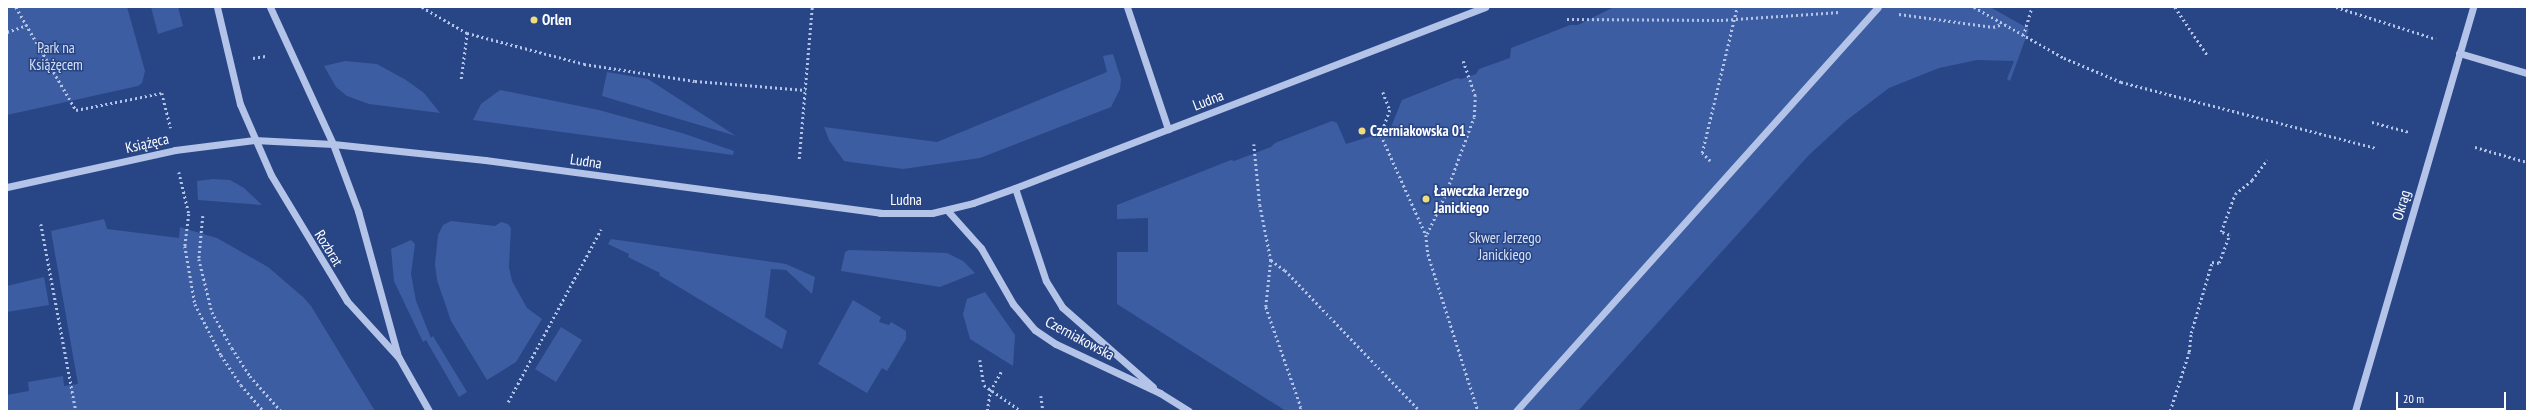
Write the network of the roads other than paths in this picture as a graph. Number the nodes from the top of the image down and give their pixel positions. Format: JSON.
{"nodes":[{"id":1,"x":217,"y":7,"type":"edge"},
{"id":2,"x":270,"y":7,"type":"edge"},
{"id":3,"x":1127,"y":7,"type":"edge"},
{"id":4,"x":1485,"y":7,"type":"edge"},
{"id":5,"x":1878,"y":7,"type":"edge"},
{"id":6,"x":2473,"y":7,"type":"edge"},
{"id":7,"x":2459,"y":53,"type":"junction"},
{"id":8,"x":2527,"y":73,"type":"edge"},
{"id":9,"x":1168,"y":129,"type":"junction"},
{"id":10,"x":254,"y":140,"type":"junction"},
{"id":11,"x":294,"y":142,"type":"joint"},
{"id":12,"x":333,"y":144,"type":"junction"},
{"id":13,"x":7,"y":187,"type":"edge"},
{"id":14,"x":1015,"y":188,"type":"junction"},
{"id":15,"x":947,"y":210,"type":"junction"},
{"id":16,"x":399,"y":358,"type":"junction"},
{"id":17,"x":1160,"y":393,"type":"junction"},
{"id":18,"x":430,"y":411,"type":"edge"},
{"id":19,"x":1189,"y":411,"type":"edge"},
{"id":20,"x":1516,"y":411,"type":"edge"},
{"id":21,"x":2355,"y":411,"type":"edge"}],
"edges":[{"from":1,"to":10,"type":"street","name":"Rozbrat"},
{"from":2,"to":12,"type":"street","name":"Rozbrat"},
{"from":3,"to":9,"type":"street"},
{"from":4,"to":9,"type":"street","name":"Ludna"},
{"from":5,"to":20,"type":"street"},
{"from":6,"to":7,"type":"street","name":"Okrąg"},
{"from":7,"to":8,"type":"street"},
{"from":7,"to":21,"type":"street","name":"Okrąg"},
{"from":9,"to":14,"type":"street","name":"Ludna"},
{"from":10,"to":11,"type":"street","name":"Książęca"},
{"from":10,"to":13,"type":"street","name":"Książęca"},
{"from":10,"to":16,"type":"street","name":"Rozbrat"},
{"from":11,"to":12,"type":"street","name":"Ludna"},
{"from":12,"to":15,"type":"street","name":"Ludna"},
{"from":12,"to":16,"type":"street","name":"Rozbrat"},
{"from":14,"to":15,"type":"street","name":"Ludna"},
{"from":14,"to":17,"type":"street","name":"Czerniakowska"},
{"from":15,"to":17,"type":"street","name":"Czerniakowska"},
{"from":16,"to":18,"type":"street","name":"Rozbrat"},
{"from":17,"to":19,"type":"street","name":"Czerniakowska"}]}
